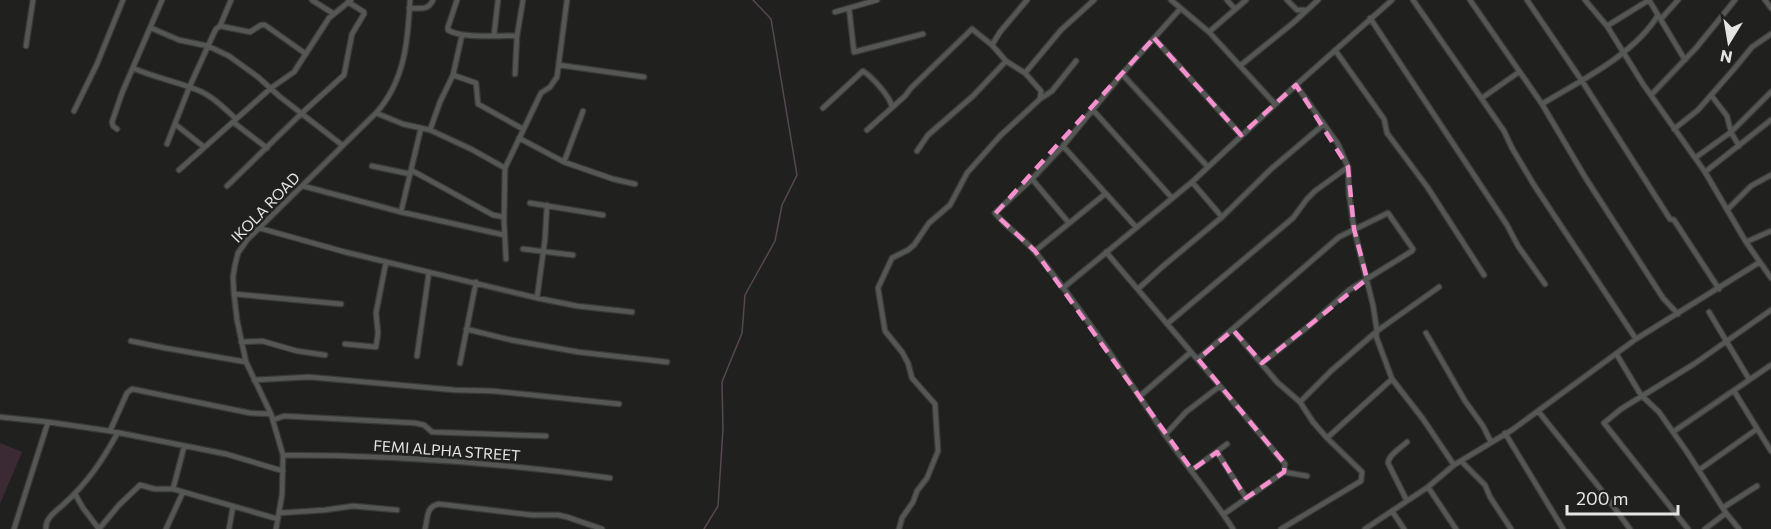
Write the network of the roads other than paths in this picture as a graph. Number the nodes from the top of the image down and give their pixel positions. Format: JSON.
{"nodes":[{"id":1,"x":33,"y":0,"type":"edge"},
{"id":2,"x":123,"y":0,"type":"edge"},
{"id":3,"x":162,"y":0,"type":"edge"},
{"id":4,"x":231,"y":0,"type":"edge"},
{"id":5,"x":312,"y":0,"type":"edge"},
{"id":6,"x":410,"y":0,"type":"edge"},
{"id":7,"x":433,"y":0,"type":"edge"},
{"id":8,"x":457,"y":0,"type":"edge"},
{"id":9,"x":498,"y":0,"type":"edge"},
{"id":10,"x":523,"y":0,"type":"edge"},
{"id":11,"x":567,"y":0,"type":"edge"},
{"id":12,"x":877,"y":0,"type":"edge"},
{"id":13,"x":1027,"y":0,"type":"edge"},
{"id":14,"x":1094,"y":0,"type":"edge"},
{"id":15,"x":1171,"y":0,"type":"edge"},
{"id":16,"x":1227,"y":0,"type":"edge"},
{"id":17,"x":1246,"y":0,"type":"edge"},
{"id":18,"x":1287,"y":0,"type":"edge"},
{"id":19,"x":1318,"y":0,"type":"edge"},
{"id":20,"x":1392,"y":0,"type":"edge"},
{"id":21,"x":1413,"y":0,"type":"edge"},
{"id":22,"x":1470,"y":0,"type":"edge"},
{"id":23,"x":1527,"y":0,"type":"edge"},
{"id":24,"x":1585,"y":0,"type":"edge"},
{"id":25,"x":1649,"y":0,"type":"edge"},
{"id":26,"x":1678,"y":0,"type":"edge"},
{"id":27,"x":1735,"y":0,"type":"edge"},
{"id":28,"x":1765,"y":0,"type":"edge"},
{"id":29,"x":350,"y":1,"type":"edge"},
{"id":30,"x":410,"y":8,"type":"junction"},
{"id":31,"x":849,"y":8,"type":"junction"},
{"id":32,"x":1771,"y":8,"type":"edge"},
{"id":33,"x":1180,"y":9,"type":"junction"},
{"id":34,"x":1235,"y":9,"type":"junction"},
{"id":35,"x":1297,"y":10,"type":"junction"},
{"id":36,"x":1306,"y":10,"type":"junction"},
{"id":37,"x":835,"y":12,"type":"dead end"},
{"id":38,"x":334,"y":14,"type":"junction"},
{"id":39,"x":1660,"y":17,"type":"junction"},
{"id":40,"x":1299,"y":18,"type":"junction"},
{"id":41,"x":1370,"y":18,"type":"junction"},
{"id":42,"x":220,"y":26,"type":"junction"},
{"id":43,"x":1607,"y":26,"type":"junction"},
{"id":44,"x":151,"y":28,"type":"junction"},
{"id":45,"x":1209,"y":32,"type":"junction"},
{"id":46,"x":923,"y":34,"type":"dead end"},
{"id":47,"x":1771,"y":34,"type":"edge"},
{"id":48,"x":462,"y":35,"type":"junction"},
{"id":49,"x":494,"y":35,"type":"junction"},
{"id":50,"x":517,"y":36,"type":"junction"},
{"id":51,"x":1154,"y":38,"type":"junction"},
{"id":52,"x":992,"y":45,"type":"junction"},
{"id":53,"x":26,"y":46,"type":"dead end"},
{"id":54,"x":208,"y":46,"type":"junction"},
{"id":55,"x":1335,"y":50,"type":"junction"},
{"id":56,"x":1623,"y":53,"type":"junction"},
{"id":57,"x":306,"y":54,"type":"junction"},
{"id":58,"x":1685,"y":60,"type":"junction"},
{"id":59,"x":1006,"y":61,"type":"junction"},
{"id":60,"x":1076,"y":61,"type":"dead end"},
{"id":61,"x":559,"y":65,"type":"junction"},
{"id":62,"x":1241,"y":65,"type":"junction"},
{"id":63,"x":133,"y":68,"type":"junction"},
{"id":64,"x":1519,"y":72,"type":"junction"},
{"id":65,"x":1025,"y":73,"type":"junction"},
{"id":66,"x":515,"y":74,"type":"dead end"},
{"id":67,"x":1122,"y":74,"type":"junction"},
{"id":68,"x":453,"y":75,"type":"junction"},
{"id":69,"x":644,"y":77,"type":"dead end"},
{"id":70,"x":1582,"y":81,"type":"junction"},
{"id":71,"x":1296,"y":85,"type":"junction"},
{"id":72,"x":189,"y":88,"type":"junction"},
{"id":73,"x":271,"y":88,"type":"junction"},
{"id":74,"x":1771,"y":92,"type":"edge"},
{"id":75,"x":1652,"y":94,"type":"junction"},
{"id":76,"x":1711,"y":95,"type":"junction"},
{"id":77,"x":1482,"y":98,"type":"junction"},
{"id":78,"x":1040,"y":99,"type":"junction"},
{"id":79,"x":1275,"y":104,"type":"junction"},
{"id":80,"x":1542,"y":104,"type":"junction"},
{"id":81,"x":892,"y":107,"type":"junction"},
{"id":82,"x":824,"y":108,"type":"dead end"},
{"id":83,"x":1093,"y":110,"type":"junction"},
{"id":84,"x":74,"y":111,"type":"dead end"},
{"id":85,"x":584,"y":111,"type":"dead end"},
{"id":86,"x":302,"y":113,"type":"junction"},
{"id":87,"x":376,"y":113,"type":"junction"},
{"id":88,"x":235,"y":120,"type":"junction"},
{"id":89,"x":1771,"y":120,"type":"edge"},
{"id":90,"x":175,"y":124,"type":"junction"},
{"id":91,"x":1323,"y":125,"type":"junction"},
{"id":92,"x":421,"y":128,"type":"junction"},
{"id":93,"x":117,"y":129,"type":"dead end"},
{"id":94,"x":523,"y":129,"type":"junction"},
{"id":95,"x":1674,"y":129,"type":"junction"},
{"id":96,"x":430,"y":130,"type":"junction"},
{"id":97,"x":867,"y":130,"type":"dead end"},
{"id":98,"x":1731,"y":132,"type":"junction"},
{"id":99,"x":1241,"y":135,"type":"junction"},
{"id":100,"x":519,"y":138,"type":"junction"},
{"id":101,"x":167,"y":144,"type":"dead end"},
{"id":102,"x":342,"y":145,"type":"junction"},
{"id":103,"x":1063,"y":146,"type":"junction"},
{"id":104,"x":1739,"y":146,"type":"junction"},
{"id":105,"x":204,"y":147,"type":"junction"},
{"id":106,"x":267,"y":147,"type":"junction"},
{"id":107,"x":916,"y":151,"type":"dead end"},
{"id":108,"x":1695,"y":158,"type":"junction"},
{"id":109,"x":564,"y":162,"type":"junction"},
{"id":110,"x":372,"y":166,"type":"dead end"},
{"id":111,"x":1208,"y":167,"type":"junction"},
{"id":112,"x":505,"y":168,"type":"junction"},
{"id":113,"x":1348,"y":168,"type":"junction"},
{"id":114,"x":179,"y":170,"type":"dead end"},
{"id":115,"x":411,"y":172,"type":"junction"},
{"id":116,"x":1705,"y":172,"type":"junction"},
{"id":117,"x":1771,"y":175,"type":"edge"},
{"id":118,"x":1032,"y":179,"type":"junction"},
{"id":119,"x":1192,"y":182,"type":"junction"},
{"id":120,"x":635,"y":184,"type":"dead end"},
{"id":121,"x":227,"y":186,"type":"dead end"},
{"id":122,"x":302,"y":186,"type":"junction"},
{"id":123,"x":1105,"y":194,"type":"junction"},
{"id":124,"x":1172,"y":198,"type":"junction"},
{"id":125,"x":530,"y":203,"type":"dead end"},
{"id":126,"x":547,"y":205,"type":"junction"},
{"id":127,"x":1727,"y":210,"type":"junction"},
{"id":128,"x":401,"y":212,"type":"junction"},
{"id":129,"x":603,"y":215,"type":"dead end"},
{"id":130,"x":504,"y":217,"type":"junction"},
{"id":131,"x":1222,"y":218,"type":"junction"},
{"id":132,"x":1069,"y":223,"type":"junction"},
{"id":133,"x":1136,"y":226,"type":"junction"},
{"id":134,"x":259,"y":228,"type":"junction"},
{"id":135,"x":1354,"y":229,"type":"junction"},
{"id":136,"x":1771,"y":231,"type":"edge"},
{"id":137,"x":504,"y":235,"type":"junction"},
{"id":138,"x":1746,"y":242,"type":"junction"},
{"id":139,"x":523,"y":249,"type":"dead end"},
{"id":140,"x":543,"y":250,"type":"junction"},
{"id":141,"x":1035,"y":251,"type":"junction"},
{"id":142,"x":1106,"y":252,"type":"junction"},
{"id":143,"x":573,"y":255,"type":"dead end"},
{"id":144,"x":506,"y":259,"type":"dead end"},
{"id":145,"x":386,"y":262,"type":"junction"},
{"id":146,"x":1760,"y":262,"type":"junction"},
{"id":147,"x":429,"y":272,"type":"junction"},
{"id":148,"x":1484,"y":275,"type":"dead end"},
{"id":149,"x":1771,"y":278,"type":"edge"},
{"id":150,"x":1366,"y":279,"type":"junction"},
{"id":151,"x":476,"y":282,"type":"junction"},
{"id":152,"x":1545,"y":284,"type":"dead end"},
{"id":153,"x":1439,"y":287,"type":"dead end"},
{"id":154,"x":1063,"y":288,"type":"junction"},
{"id":155,"x":1138,"y":289,"type":"junction"},
{"id":156,"x":1719,"y":289,"type":"junction"},
{"id":157,"x":234,"y":294,"type":"junction"},
{"id":158,"x":537,"y":298,"type":"junction"},
{"id":159,"x":341,"y":304,"type":"dead end"},
{"id":160,"x":1771,"y":310,"type":"edge"},
{"id":161,"x":632,"y":312,"type":"dead end"},
{"id":162,"x":1709,"y":312,"type":"dead end"},
{"id":163,"x":1678,"y":314,"type":"junction"},
{"id":164,"x":1167,"y":324,"type":"junction"},
{"id":165,"x":466,"y":329,"type":"junction"},
{"id":166,"x":1233,"y":330,"type":"junction"},
{"id":167,"x":1377,"y":331,"type":"junction"},
{"id":168,"x":1426,"y":333,"type":"dead end"},
{"id":169,"x":1636,"y":339,"type":"junction"},
{"id":170,"x":131,"y":341,"type":"dead end"},
{"id":171,"x":1726,"y":341,"type":"junction"},
{"id":172,"x":241,"y":342,"type":"junction"},
{"id":173,"x":345,"y":344,"type":"dead end"},
{"id":174,"x":1191,"y":352,"type":"junction"},
{"id":175,"x":325,"y":355,"type":"dead end"},
{"id":176,"x":1617,"y":355,"type":"junction"},
{"id":177,"x":417,"y":356,"type":"dead end"},
{"id":178,"x":1197,"y":360,"type":"junction"},
{"id":179,"x":246,"y":362,"type":"junction"},
{"id":180,"x":667,"y":362,"type":"dead end"},
{"id":181,"x":460,"y":363,"type":"dead end"},
{"id":182,"x":1262,"y":363,"type":"junction"},
{"id":183,"x":1771,"y":365,"type":"edge"},
{"id":184,"x":1392,"y":379,"type":"junction"},
{"id":185,"x":1749,"y":379,"type":"junction"},
{"id":186,"x":254,"y":380,"type":"junction"},
{"id":187,"x":1220,"y":386,"type":"junction"},
{"id":188,"x":1734,"y":391,"type":"junction"},
{"id":189,"x":1139,"y":394,"type":"junction"},
{"id":190,"x":1641,"y":395,"type":"junction"},
{"id":191,"x":1300,"y":402,"type":"junction"},
{"id":192,"x":620,"y":404,"type":"dead end"},
{"id":193,"x":1538,"y":411,"type":"junction"},
{"id":194,"x":271,"y":414,"type":"junction"},
{"id":195,"x":0,"y":417,"type":"edge"},
{"id":196,"x":273,"y":420,"type":"junction"},
{"id":197,"x":48,"y":422,"type":"junction"},
{"id":198,"x":1757,"y":429,"type":"junction"},
{"id":199,"x":110,"y":432,"type":"junction"},
{"id":200,"x":1673,"y":432,"type":"junction"},
{"id":201,"x":1505,"y":433,"type":"junction"},
{"id":202,"x":117,"y":434,"type":"junction"},
{"id":203,"x":1165,"y":435,"type":"junction"},
{"id":204,"x":546,"y":436,"type":"dead end"},
{"id":205,"x":1327,"y":438,"type":"junction"},
{"id":206,"x":1407,"y":442,"type":"dead end"},
{"id":207,"x":1491,"y":442,"type":"junction"},
{"id":208,"x":1227,"y":444,"type":"dead end"},
{"id":209,"x":184,"y":447,"type":"junction"},
{"id":210,"x":1771,"y":451,"type":"edge"},
{"id":211,"x":1217,"y":452,"type":"junction"},
{"id":212,"x":283,"y":455,"type":"junction"},
{"id":213,"x":1462,"y":462,"type":"junction"},
{"id":214,"x":1454,"y":465,"type":"junction"},
{"id":215,"x":1192,"y":470,"type":"junction"},
{"id":216,"x":1699,"y":470,"type":"junction"},
{"id":217,"x":283,"y":471,"type":"junction"},
{"id":218,"x":1284,"y":472,"type":"junction"},
{"id":219,"x":1307,"y":476,"type":"dead end"},
{"id":220,"x":610,"y":478,"type":"dead end"},
{"id":221,"x":1757,"y":486,"type":"dead end"},
{"id":222,"x":1428,"y":487,"type":"junction"},
{"id":223,"x":173,"y":489,"type":"junction"},
{"id":224,"x":183,"y":492,"type":"junction"},
{"id":225,"x":75,"y":494,"type":"junction"},
{"id":226,"x":1246,"y":498,"type":"junction"},
{"id":227,"x":1407,"y":501,"type":"junction"},
{"id":228,"x":233,"y":506,"type":"junction"},
{"id":229,"x":397,"y":510,"type":"dead end"},
{"id":230,"x":1725,"y":510,"type":"junction"},
{"id":231,"x":1392,"y":511,"type":"junction"},
{"id":232,"x":1224,"y":514,"type":"junction"},
{"id":233,"x":279,"y":516,"type":"junction"},
{"id":234,"x":14,"y":529,"type":"edge"},
{"id":235,"x":46,"y":529,"type":"edge"},
{"id":236,"x":99,"y":529,"type":"edge"},
{"id":237,"x":166,"y":529,"type":"edge"},
{"id":238,"x":229,"y":529,"type":"edge"},
{"id":239,"x":276,"y":529,"type":"edge"},
{"id":240,"x":425,"y":529,"type":"edge"},
{"id":241,"x":602,"y":529,"type":"edge"},
{"id":242,"x":899,"y":529,"type":"edge"},
{"id":243,"x":1233,"y":529,"type":"edge"},
{"id":244,"x":1281,"y":529,"type":"edge"},
{"id":245,"x":1365,"y":529,"type":"edge"},
{"id":246,"x":1404,"y":529,"type":"edge"},
{"id":247,"x":1456,"y":529,"type":"edge"},
{"id":248,"x":1511,"y":529,"type":"edge"},
{"id":249,"x":1563,"y":529,"type":"edge"},
{"id":250,"x":1630,"y":529,"type":"edge"},
{"id":251,"x":1688,"y":529,"type":"edge"},
{"id":252,"x":1705,"y":529,"type":"edge"},
{"id":253,"x":1739,"y":529,"type":"edge"}],
"edges":[{"from":1,"to":53,"type":"street"},
{"from":2,"to":84,"type":"street"},
{"from":3,"to":44,"type":"street"},
{"from":4,"to":42,"type":"street"},
{"from":5,"to":38,"type":"street"},
{"from":6,"to":30,"type":"street","name":"IKOLA ROAD"},
{"from":7,"to":30,"type":"street"},
{"from":8,"to":48,"type":"street"},
{"from":9,"to":49,"type":"street"},
{"from":10,"to":50,"type":"street"},
{"from":11,"to":61,"type":"street"},
{"from":12,"to":31,"type":"street"},
{"from":13,"to":52,"type":"street"},
{"from":14,"to":65,"type":"street"},
{"from":15,"to":33,"type":"street"},
{"from":16,"to":34,"type":"street"},
{"from":17,"to":34,"type":"street"},
{"from":18,"to":35,"type":"street"},
{"from":19,"to":36,"type":"street"},
{"from":20,"to":41,"type":"street"},
{"from":21,"to":77,"type":"street"},
{"from":22,"to":64,"type":"street"},
{"from":23,"to":70,"type":"street"},
{"from":24,"to":43,"type":"street"},
{"from":25,"to":39,"type":"street"},
{"from":25,"to":43,"type":"street"},
{"from":26,"to":39,"type":"street"},
{"from":27,"to":58,"type":"street"},
{"from":28,"to":32,"type":"street"},
{"from":29,"to":38,"type":"street"},
{"from":29,"to":86,"type":"street"},
{"from":30,"to":87,"type":"street","name":"IKOLA ROAD"},
{"from":31,"to":37,"type":"street"},
{"from":31,"to":46,"type":"street"},
{"from":33,"to":45,"type":"street"},
{"from":33,"to":51,"type":"street"},
{"from":34,"to":45,"type":"street"},
{"from":35,"to":36,"type":"street"},
{"from":35,"to":40,"type":"street"},
{"from":36,"to":40,"type":"street"},
{"from":38,"to":57,"type":"street"},
{"from":39,"to":56,"type":"street"},
{"from":39,"to":58,"type":"street"},
{"from":40,"to":62,"type":"street"},
{"from":41,"to":55,"type":"street"},
{"from":41,"to":152,"type":"street"},
{"from":42,"to":54,"type":"street"},
{"from":42,"to":57,"type":"street"},
{"from":43,"to":56,"type":"street"},
{"from":44,"to":54,"type":"street"},
{"from":44,"to":63,"type":"street"},
{"from":45,"to":62,"type":"street"},
{"from":47,"to":76,"type":"street"},
{"from":48,"to":49,"type":"street"},
{"from":48,"to":68,"type":"street"},
{"from":49,"to":50,"type":"street"},
{"from":50,"to":66,"type":"street"},
{"from":51,"to":67,"type":"street"},
{"from":51,"to":99,"type":"street"},
{"from":52,"to":59,"type":"street"},
{"from":52,"to":81,"type":"street"},
{"from":54,"to":72,"type":"street"},
{"from":54,"to":73,"type":"street"},
{"from":55,"to":71,"type":"street"},
{"from":55,"to":148,"type":"street"},
{"from":56,"to":70,"type":"street"},
{"from":56,"to":75,"type":"street"},
{"from":57,"to":73,"type":"street"},
{"from":58,"to":75,"type":"street"},
{"from":59,"to":65,"type":"street"},
{"from":59,"to":107,"type":"street"},
{"from":60,"to":78,"type":"street"},
{"from":61,"to":69,"type":"street"},
{"from":61,"to":94,"type":"street"},
{"from":62,"to":79,"type":"street"},
{"from":63,"to":72,"type":"street"},
{"from":63,"to":93,"type":"street"},
{"from":64,"to":77,"type":"street"},
{"from":64,"to":80,"type":"street"},
{"from":65,"to":78,"type":"street"},
{"from":67,"to":83,"type":"street"},
{"from":67,"to":111,"type":"street"},
{"from":68,"to":94,"type":"street"},
{"from":68,"to":96,"type":"street"},
{"from":70,"to":80,"type":"street"},
{"from":70,"to":156,"type":"street"},
{"from":71,"to":79,"type":"street"},
{"from":71,"to":91,"type":"street"},
{"from":72,"to":88,"type":"street"},
{"from":72,"to":90,"type":"street"},
{"from":73,"to":86,"type":"street"},
{"from":73,"to":88,"type":"street"},
{"from":74,"to":98,"type":"street"},
{"from":75,"to":95,"type":"street"},
{"from":76,"to":95,"type":"street"},
{"from":76,"to":98,"type":"street"},
{"from":77,"to":169,"type":"street"},
{"from":78,"to":242,"type":"street"},
{"from":79,"to":99,"type":"street"},
{"from":80,"to":163,"type":"street"},
{"from":81,"to":82,"type":"street"},
{"from":81,"to":97,"type":"street"},
{"from":83,"to":103,"type":"street"},
{"from":83,"to":124,"type":"street"},
{"from":85,"to":109,"type":"street"},
{"from":86,"to":102,"type":"street"},
{"from":86,"to":106,"type":"street"},
{"from":87,"to":92,"type":"street"},
{"from":87,"to":102,"type":"street","name":"IKOLA ROAD"},
{"from":88,"to":105,"type":"street"},
{"from":88,"to":106,"type":"street"},
{"from":89,"to":104,"type":"street"},
{"from":90,"to":101,"type":"street"},
{"from":90,"to":105,"type":"street"},
{"from":91,"to":113,"type":"street"},
{"from":91,"to":131,"type":"street"},
{"from":92,"to":96,"type":"street"},
{"from":92,"to":115,"type":"street"},
{"from":94,"to":100,"type":"street"},
{"from":95,"to":108,"type":"street"},
{"from":96,"to":112,"type":"street"},
{"from":98,"to":104,"type":"street"},
{"from":98,"to":108,"type":"street"},
{"from":99,"to":111,"type":"street"},
{"from":100,"to":109,"type":"street"},
{"from":100,"to":112,"type":"street"},
{"from":102,"to":122,"type":"street","name":"IKOLA ROAD"},
{"from":103,"to":118,"type":"street"},
{"from":103,"to":123,"type":"street"},
{"from":104,"to":116,"type":"street"},
{"from":105,"to":114,"type":"street"},
{"from":106,"to":121,"type":"street"},
{"from":108,"to":116,"type":"street"},
{"from":109,"to":120,"type":"street"},
{"from":110,"to":115,"type":"street"},
{"from":111,"to":119,"type":"street"},
{"from":112,"to":130,"type":"street"},
{"from":113,"to":135,"type":"street"},
{"from":113,"to":164,"type":"street"},
{"from":115,"to":128,"type":"street"},
{"from":115,"to":130,"type":"street"},
{"from":116,"to":127,"type":"street"},
{"from":117,"to":127,"type":"street"},
{"from":118,"to":132,"type":"street"},
{"from":118,"to":141,"type":"street"},
{"from":119,"to":124,"type":"street"},
{"from":119,"to":131,"type":"street"},
{"from":122,"to":128,"type":"street"},
{"from":122,"to":134,"type":"street","name":"IKOLA ROAD"},
{"from":123,"to":132,"type":"street"},
{"from":123,"to":133,"type":"street"},
{"from":124,"to":133,"type":"street"},
{"from":125,"to":126,"type":"street"},
{"from":126,"to":129,"type":"street"},
{"from":126,"to":140,"type":"street"},
{"from":127,"to":138,"type":"street"},
{"from":128,"to":137,"type":"street"},
{"from":130,"to":137,"type":"street"},
{"from":131,"to":155,"type":"street"},
{"from":132,"to":141,"type":"street"},
{"from":133,"to":142,"type":"street"},
{"from":134,"to":145,"type":"street"},
{"from":134,"to":157,"type":"street","name":"IKOLA ROAD"},
{"from":135,"to":150,"type":"street"},
{"from":135,"to":150,"type":"street"},
{"from":135,"to":166,"type":"street"},
{"from":136,"to":138,"type":"street"},
{"from":137,"to":144,"type":"street"},
{"from":138,"to":146,"type":"street"},
{"from":139,"to":140,"type":"street"},
{"from":140,"to":143,"type":"street"},
{"from":140,"to":158,"type":"street"},
{"from":141,"to":154,"type":"street"},
{"from":142,"to":154,"type":"street"},
{"from":142,"to":155,"type":"street"},
{"from":145,"to":147,"type":"street"},
{"from":145,"to":173,"type":"street"},
{"from":146,"to":149,"type":"street"},
{"from":146,"to":156,"type":"street"},
{"from":147,"to":151,"type":"street"},
{"from":147,"to":177,"type":"street"},
{"from":150,"to":167,"type":"street"},
{"from":150,"to":182,"type":"street"},
{"from":151,"to":158,"type":"street"},
{"from":151,"to":165,"type":"street"},
{"from":153,"to":167,"type":"street"},
{"from":154,"to":189,"type":"street"},
{"from":155,"to":164,"type":"street"},
{"from":156,"to":163,"type":"street"},
{"from":157,"to":159,"type":"street"},
{"from":157,"to":172,"type":"street","name":"IKOLA ROAD"},
{"from":158,"to":161,"type":"street"},
{"from":160,"to":171,"type":"street"},
{"from":162,"to":171,"type":"street"},
{"from":163,"to":169,"type":"street"},
{"from":164,"to":174,"type":"street"},
{"from":165,"to":180,"type":"street"},
{"from":165,"to":181,"type":"street"},
{"from":166,"to":178,"type":"street"},
{"from":166,"to":182,"type":"street"},
{"from":167,"to":184,"type":"street"},
{"from":167,"to":191,"type":"street"},
{"from":168,"to":207,"type":"street"},
{"from":169,"to":176,"type":"street"},
{"from":170,"to":179,"type":"street"},
{"from":171,"to":185,"type":"street"},
{"from":171,"to":190,"type":"street"},
{"from":172,"to":175,"type":"street"},
{"from":172,"to":179,"type":"street","name":"IKOLA ROAD"},
{"from":174,"to":178,"type":"street"},
{"from":174,"to":189,"type":"street"},
{"from":176,"to":190,"type":"street"},
{"from":176,"to":193,"type":"street"},
{"from":178,"to":187,"type":"street"},
{"from":179,"to":186,"type":"street","name":"IKOLA ROAD"},
{"from":182,"to":191,"type":"street"},
{"from":183,"to":185,"type":"street"},
{"from":184,"to":205,"type":"street"},
{"from":184,"to":214,"type":"street"},
{"from":185,"to":188,"type":"street"},
{"from":186,"to":192,"type":"street"},
{"from":186,"to":194,"type":"street","name":"IKOLA ROAD"},
{"from":187,"to":203,"type":"street"},
{"from":187,"to":218,"type":"street"},
{"from":188,"to":198,"type":"street"},
{"from":188,"to":200,"type":"street"},
{"from":189,"to":203,"type":"street"},
{"from":190,"to":200,"type":"street"},
{"from":190,"to":251,"type":"street"},
{"from":191,"to":205,"type":"street"},
{"from":193,"to":201,"type":"street"},
{"from":193,"to":250,"type":"street"},
{"from":194,"to":196,"type":"street","name":"IKOLA ROAD"},
{"from":194,"to":199,"type":"street"},
{"from":195,"to":197,"type":"street"},
{"from":196,"to":204,"type":"street"},
{"from":196,"to":212,"type":"street","name":"IKOLA ROAD"},
{"from":197,"to":199,"type":"street"},
{"from":197,"to":234,"type":"street"},
{"from":198,"to":210,"type":"street"},
{"from":198,"to":216,"type":"street"},
{"from":199,"to":202,"type":"street"},
{"from":200,"to":216,"type":"street"},
{"from":201,"to":207,"type":"street"},
{"from":201,"to":249,"type":"street"},
{"from":202,"to":209,"type":"street"},
{"from":202,"to":225,"type":"street"},
{"from":203,"to":215,"type":"street"},
{"from":205,"to":244,"type":"street"},
{"from":206,"to":227,"type":"street"},
{"from":207,"to":213,"type":"street"},
{"from":208,"to":211,"type":"street"},
{"from":209,"to":217,"type":"street"},
{"from":209,"to":223,"type":"street"},
{"from":211,"to":215,"type":"street"},
{"from":211,"to":226,"type":"street"},
{"from":212,"to":217,"type":"street","name":"IKOLA ROAD"},
{"from":212,"to":220,"type":"street","name":"FEMI ALPHA STREET"},
{"from":213,"to":214,"type":"street"},
{"from":213,"to":248,"type":"street"},
{"from":214,"to":222,"type":"street"},
{"from":215,"to":232,"type":"street"},
{"from":216,"to":230,"type":"street"},
{"from":217,"to":233,"type":"street","name":"IKOLA ROAD"},
{"from":218,"to":219,"type":"street"},
{"from":218,"to":226,"type":"street"},
{"from":221,"to":230,"type":"street"},
{"from":222,"to":227,"type":"street"},
{"from":222,"to":247,"type":"street"},
{"from":223,"to":224,"type":"street"},
{"from":223,"to":236,"type":"street"},
{"from":224,"to":228,"type":"street"},
{"from":224,"to":237,"type":"street"},
{"from":225,"to":235,"type":"street"},
{"from":225,"to":236,"type":"street"},
{"from":226,"to":232,"type":"street"},
{"from":227,"to":231,"type":"street"},
{"from":228,"to":233,"type":"street"},
{"from":228,"to":238,"type":"street"},
{"from":229,"to":233,"type":"street"},
{"from":230,"to":252,"type":"street"},
{"from":230,"to":253,"type":"street"},
{"from":231,"to":245,"type":"street"},
{"from":231,"to":246,"type":"street"},
{"from":232,"to":243,"type":"street"},
{"from":233,"to":239,"type":"street","name":"IKOLA ROAD"},
{"from":240,"to":241,"type":"street"}]}
